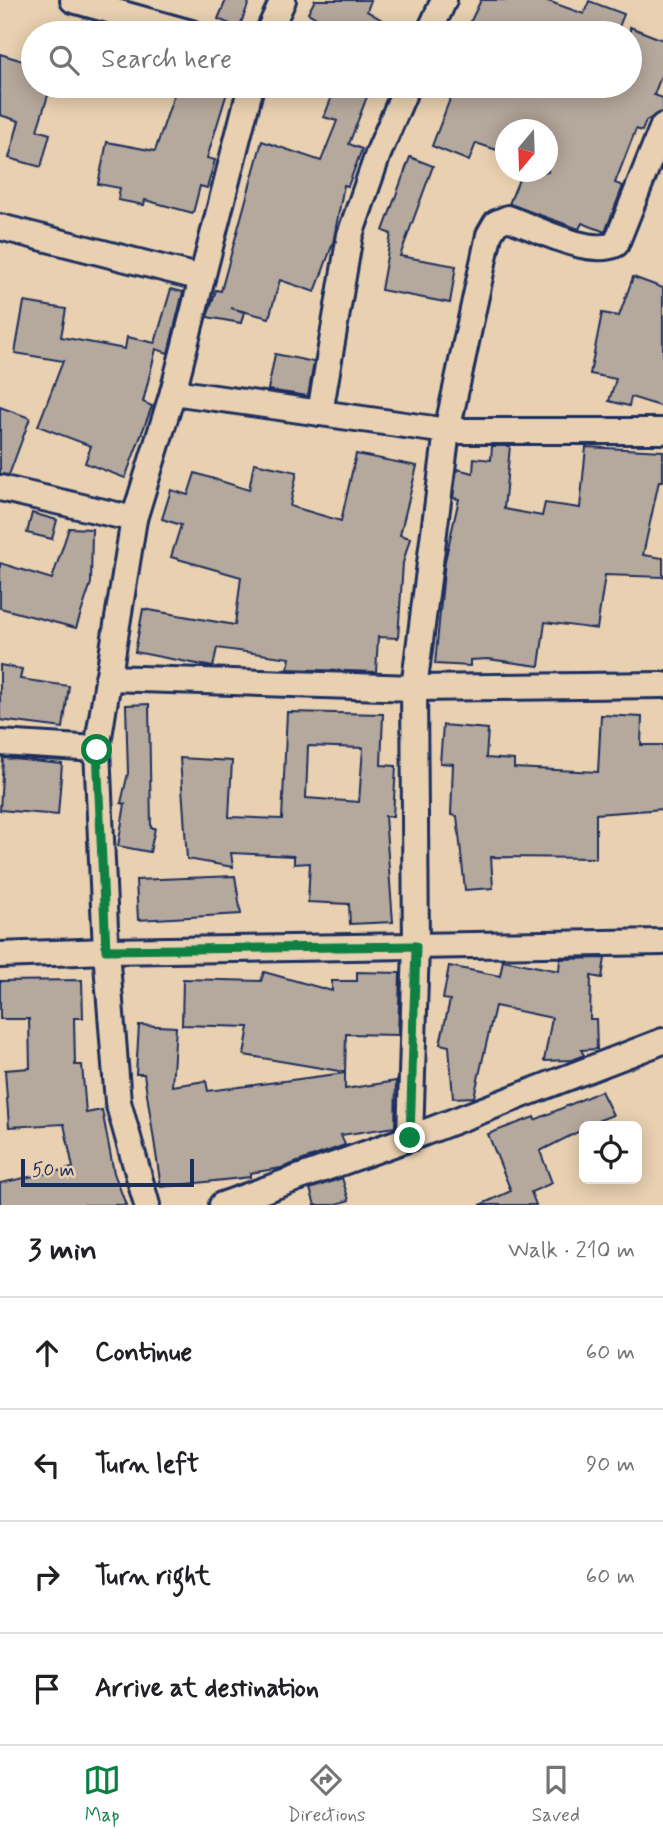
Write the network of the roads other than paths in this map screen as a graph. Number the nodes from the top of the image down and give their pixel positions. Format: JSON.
{"nodes":[{"id":1,"x":73,"y":0,"type":"edge"},
{"id":2,"x":283,"y":0,"type":"edge"},
{"id":3,"x":444,"y":0,"type":"edge"},
{"id":4,"x":148,"y":21,"type":"edge"},
{"id":5,"x":273,"y":21,"type":"edge"},
{"id":6,"x":434,"y":21,"type":"edge"},
{"id":7,"x":248,"y":98,"type":"edge"},
{"id":8,"x":402,"y":98,"type":"edge"},
{"id":9,"x":663,"y":126,"type":"edge"},
{"id":10,"x":0,"y":227,"type":"edge"},
{"id":11,"x":202,"y":278,"type":"junction"},
{"id":12,"x":173,"y":392,"type":"junction"},
{"id":13,"x":320,"y":413,"type":"junction"},
{"id":14,"x":447,"y":431,"type":"junction"},
{"id":15,"x":663,"y":431,"type":"edge"},
{"id":16,"x":0,"y":488,"type":"edge"},
{"id":17,"x":134,"y":519,"type":"junction"},
{"id":18,"x":108,"y":678,"type":"junction"},
{"id":19,"x":663,"y":685,"type":"edge"},
{"id":20,"x":414,"y":688,"type":"junction"},
{"id":21,"x":0,"y":743,"type":"edge"},
{"id":22,"x":97,"y":750,"type":"junction"},
{"id":23,"x":663,"y":942,"type":"edge"},
{"id":24,"x":416,"y":946,"type":"junction"},
{"id":25,"x":106,"y":950,"type":"junction"},
{"id":26,"x":0,"y":955,"type":"edge"},
{"id":27,"x":663,"y":1041,"type":"edge"},
{"id":28,"x":410,"y":1138,"type":"junction"},
{"id":29,"x":147,"y":1205,"type":"edge"},
{"id":30,"x":222,"y":1205,"type":"edge"}],
"edges":[{"from":1,"to":4,"type":"street"},
{"from":2,"to":5,"type":"street"},
{"from":3,"to":6,"type":"street"},
{"from":7,"to":11,"type":"street"},
{"from":8,"to":13,"type":"street"},
{"from":9,"to":14,"type":"street"},
{"from":10,"to":11,"type":"street"},
{"from":11,"to":12,"type":"street"},
{"from":12,"to":13,"type":"street"},
{"from":12,"to":17,"type":"street"},
{"from":13,"to":14,"type":"street"},
{"from":14,"to":15,"type":"street"},
{"from":14,"to":20,"type":"street"},
{"from":16,"to":17,"type":"street"},
{"from":17,"to":18,"type":"street"},
{"from":18,"to":20,"type":"street"},
{"from":18,"to":22,"type":"street"},
{"from":19,"to":20,"type":"street"},
{"from":20,"to":24,"type":"street"},
{"from":21,"to":22,"type":"street"},
{"from":22,"to":25,"type":"street"},
{"from":23,"to":24,"type":"street"},
{"from":24,"to":25,"type":"street"},
{"from":24,"to":28,"type":"street"},
{"from":25,"to":26,"type":"street"},
{"from":25,"to":29,"type":"street"},
{"from":27,"to":28,"type":"street"},
{"from":28,"to":30,"type":"street"}]}
